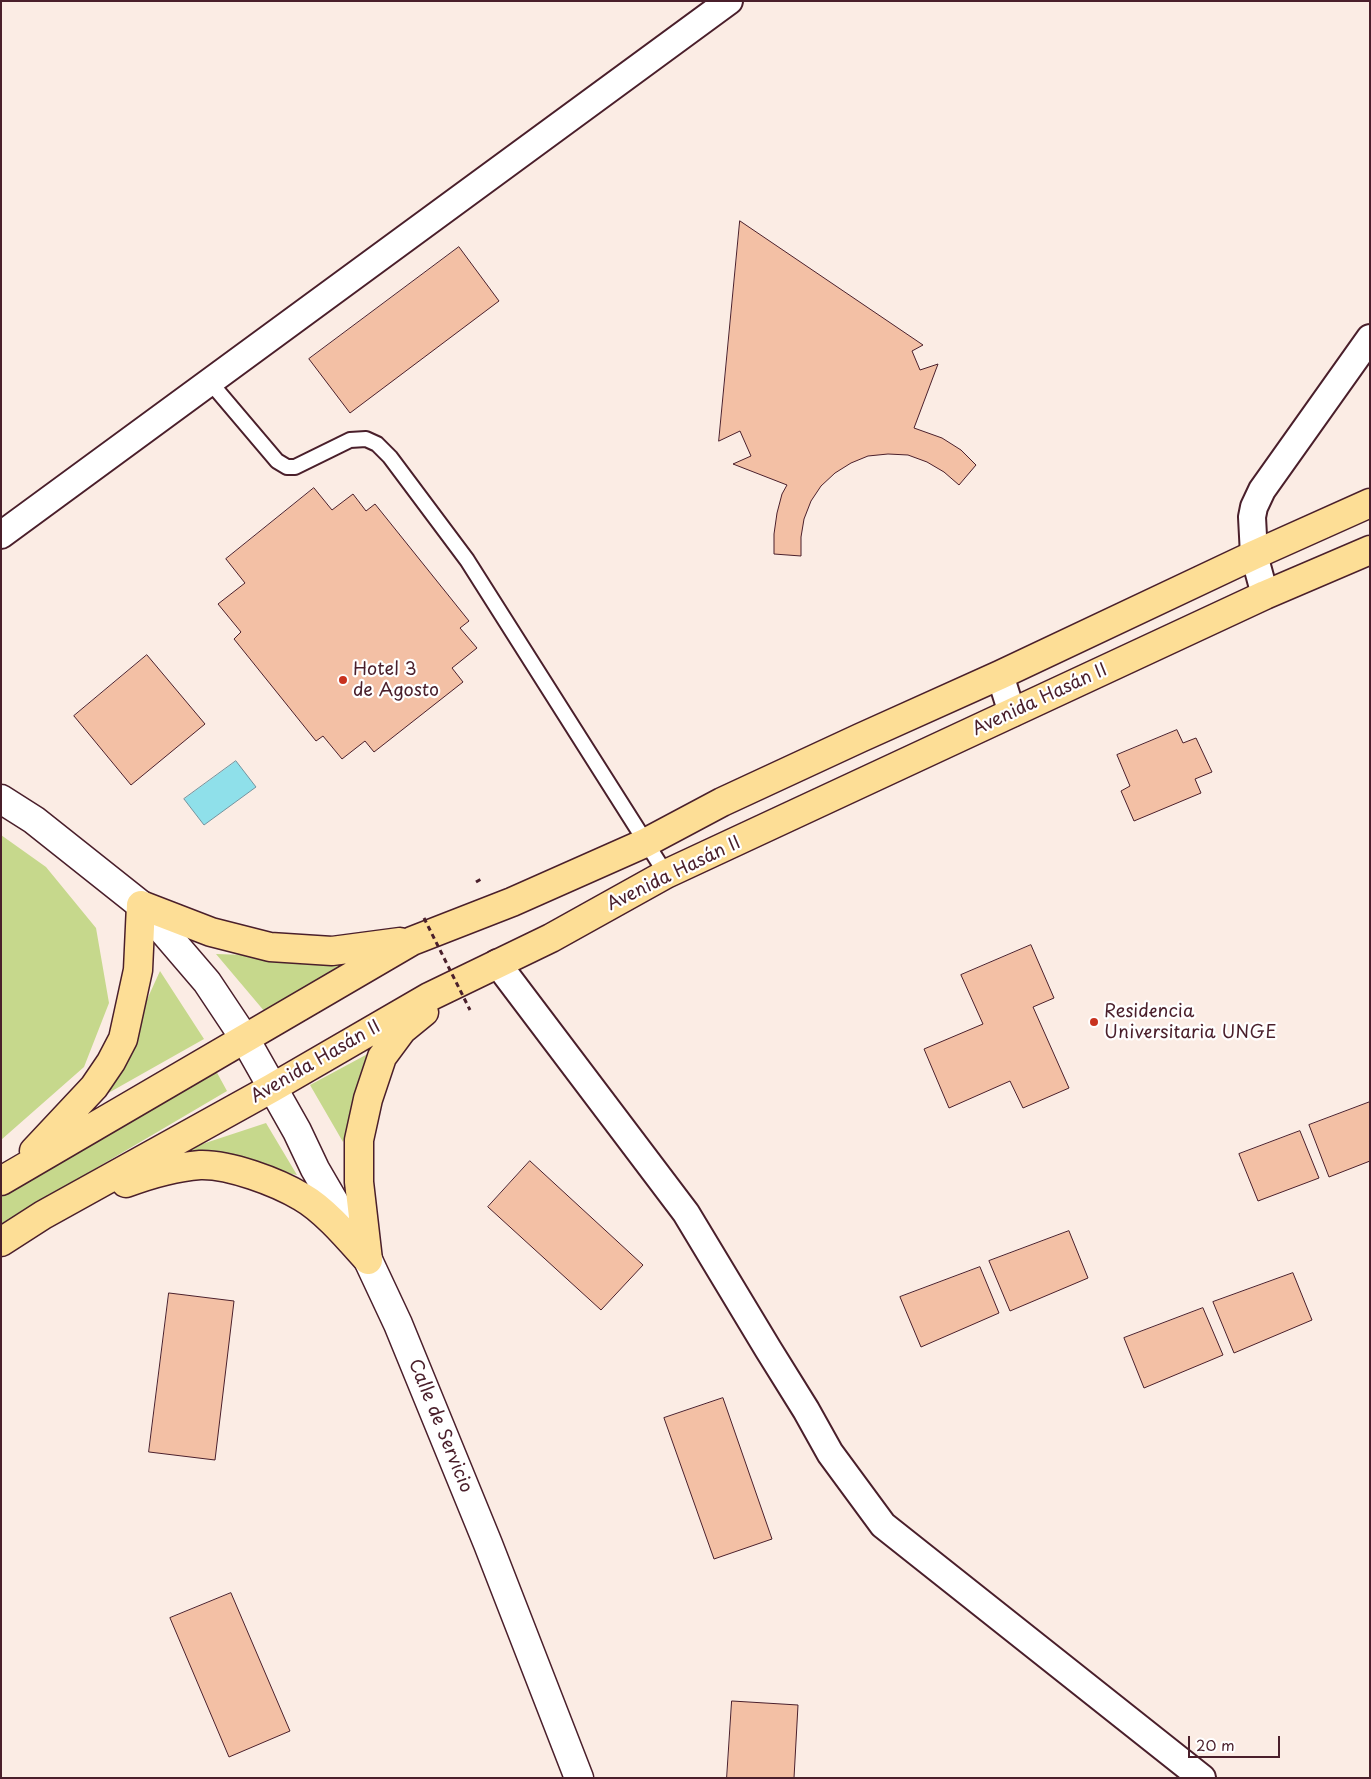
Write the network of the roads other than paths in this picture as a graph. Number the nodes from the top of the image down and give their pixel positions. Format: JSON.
{"nodes":[{"id":1,"x":729,"y":1,"type":"edge"},
{"id":2,"x":1370,"y":338,"type":"edge"},
{"id":3,"x":210,"y":382,"type":"junction"},
{"id":4,"x":1370,"y":503,"type":"edge"},
{"id":5,"x":1,"y":535,"type":"edge"},
{"id":6,"x":1370,"y":550,"type":"edge"},
{"id":7,"x":1254,"y":555,"type":"junction"},
{"id":8,"x":1265,"y":595,"type":"junction"},
{"id":9,"x":1000,"y":676,"type":"junction"},
{"id":10,"x":1012,"y":713,"type":"junction"},
{"id":11,"x":1,"y":799,"type":"edge"},
{"id":12,"x":645,"y":843,"type":"junction"},
{"id":13,"x":666,"y":874,"type":"junction"},
{"id":14,"x":141,"y":904,"type":"junction"},
{"id":15,"x":418,"y":929,"type":"junction"},
{"id":16,"x":497,"y":963,"type":"junction"},
{"id":17,"x":464,"y":979,"type":"junction"},
{"id":18,"x":245,"y":1039,"type":"junction"},
{"id":19,"x":272,"y":1088,"type":"junction"},
{"id":20,"x":8,"y":1176,"type":"edge"},
{"id":21,"x":43,"y":1215,"type":"junction"},
{"id":22,"x":1,"y":1242,"type":"edge"},
{"id":23,"x":368,"y":1260,"type":"junction"},
{"id":24,"x":579,"y":1778,"type":"edge"},
{"id":25,"x":1202,"y":1778,"type":"edge"}],
"edges":[{"from":1,"to":3,"type":"street"},
{"from":2,"to":7,"type":"street"},
{"from":3,"to":5,"type":"street"},
{"from":3,"to":12,"type":"lane"},
{"from":4,"to":7,"type":"main road"},
{"from":6,"to":8,"type":"main road","name":"Avenida Hasán II"},
{"from":7,"to":8,"type":"street"},
{"from":7,"to":9,"type":"main road"},
{"from":8,"to":10,"type":"main road","name":"Avenida Hasán II"},
{"from":9,"to":10,"type":"street"},
{"from":9,"to":12,"type":"main road"},
{"from":10,"to":13,"type":"main road","name":"Avenida Hasán II"},
{"from":11,"to":14,"type":"street"},
{"from":12,"to":13,"type":"lane"},
{"from":12,"to":15,"type":"main road"},
{"from":13,"to":16,"type":"main road","name":"Avenida Hasán II"},
{"from":14,"to":15,"type":"main road"},
{"from":14,"to":18,"type":"street","name":"Calle de Servicio"},
{"from":14,"to":20,"type":"main road"},
{"from":15,"to":18,"type":"main road"},
{"from":16,"to":17,"type":"main road","name":"Avenida Hasán II"},
{"from":16,"to":25,"type":"street"},
{"from":17,"to":19,"type":"main road","name":"Avenida Hasán II"},
{"from":17,"to":23,"type":"main road"},
{"from":18,"to":19,"type":"street","name":"Calle de Servicio"},
{"from":18,"to":20,"type":"main road"},
{"from":19,"to":21,"type":"main road","name":"Avenida Hasán II"},
{"from":19,"to":23,"type":"street","name":"Calle de Servicio"},
{"from":21,"to":22,"type":"main road","name":"Avenida Hasán II"},
{"from":21,"to":23,"type":"main road"},
{"from":23,"to":24,"type":"street","name":"Calle de Servicio"}]}
